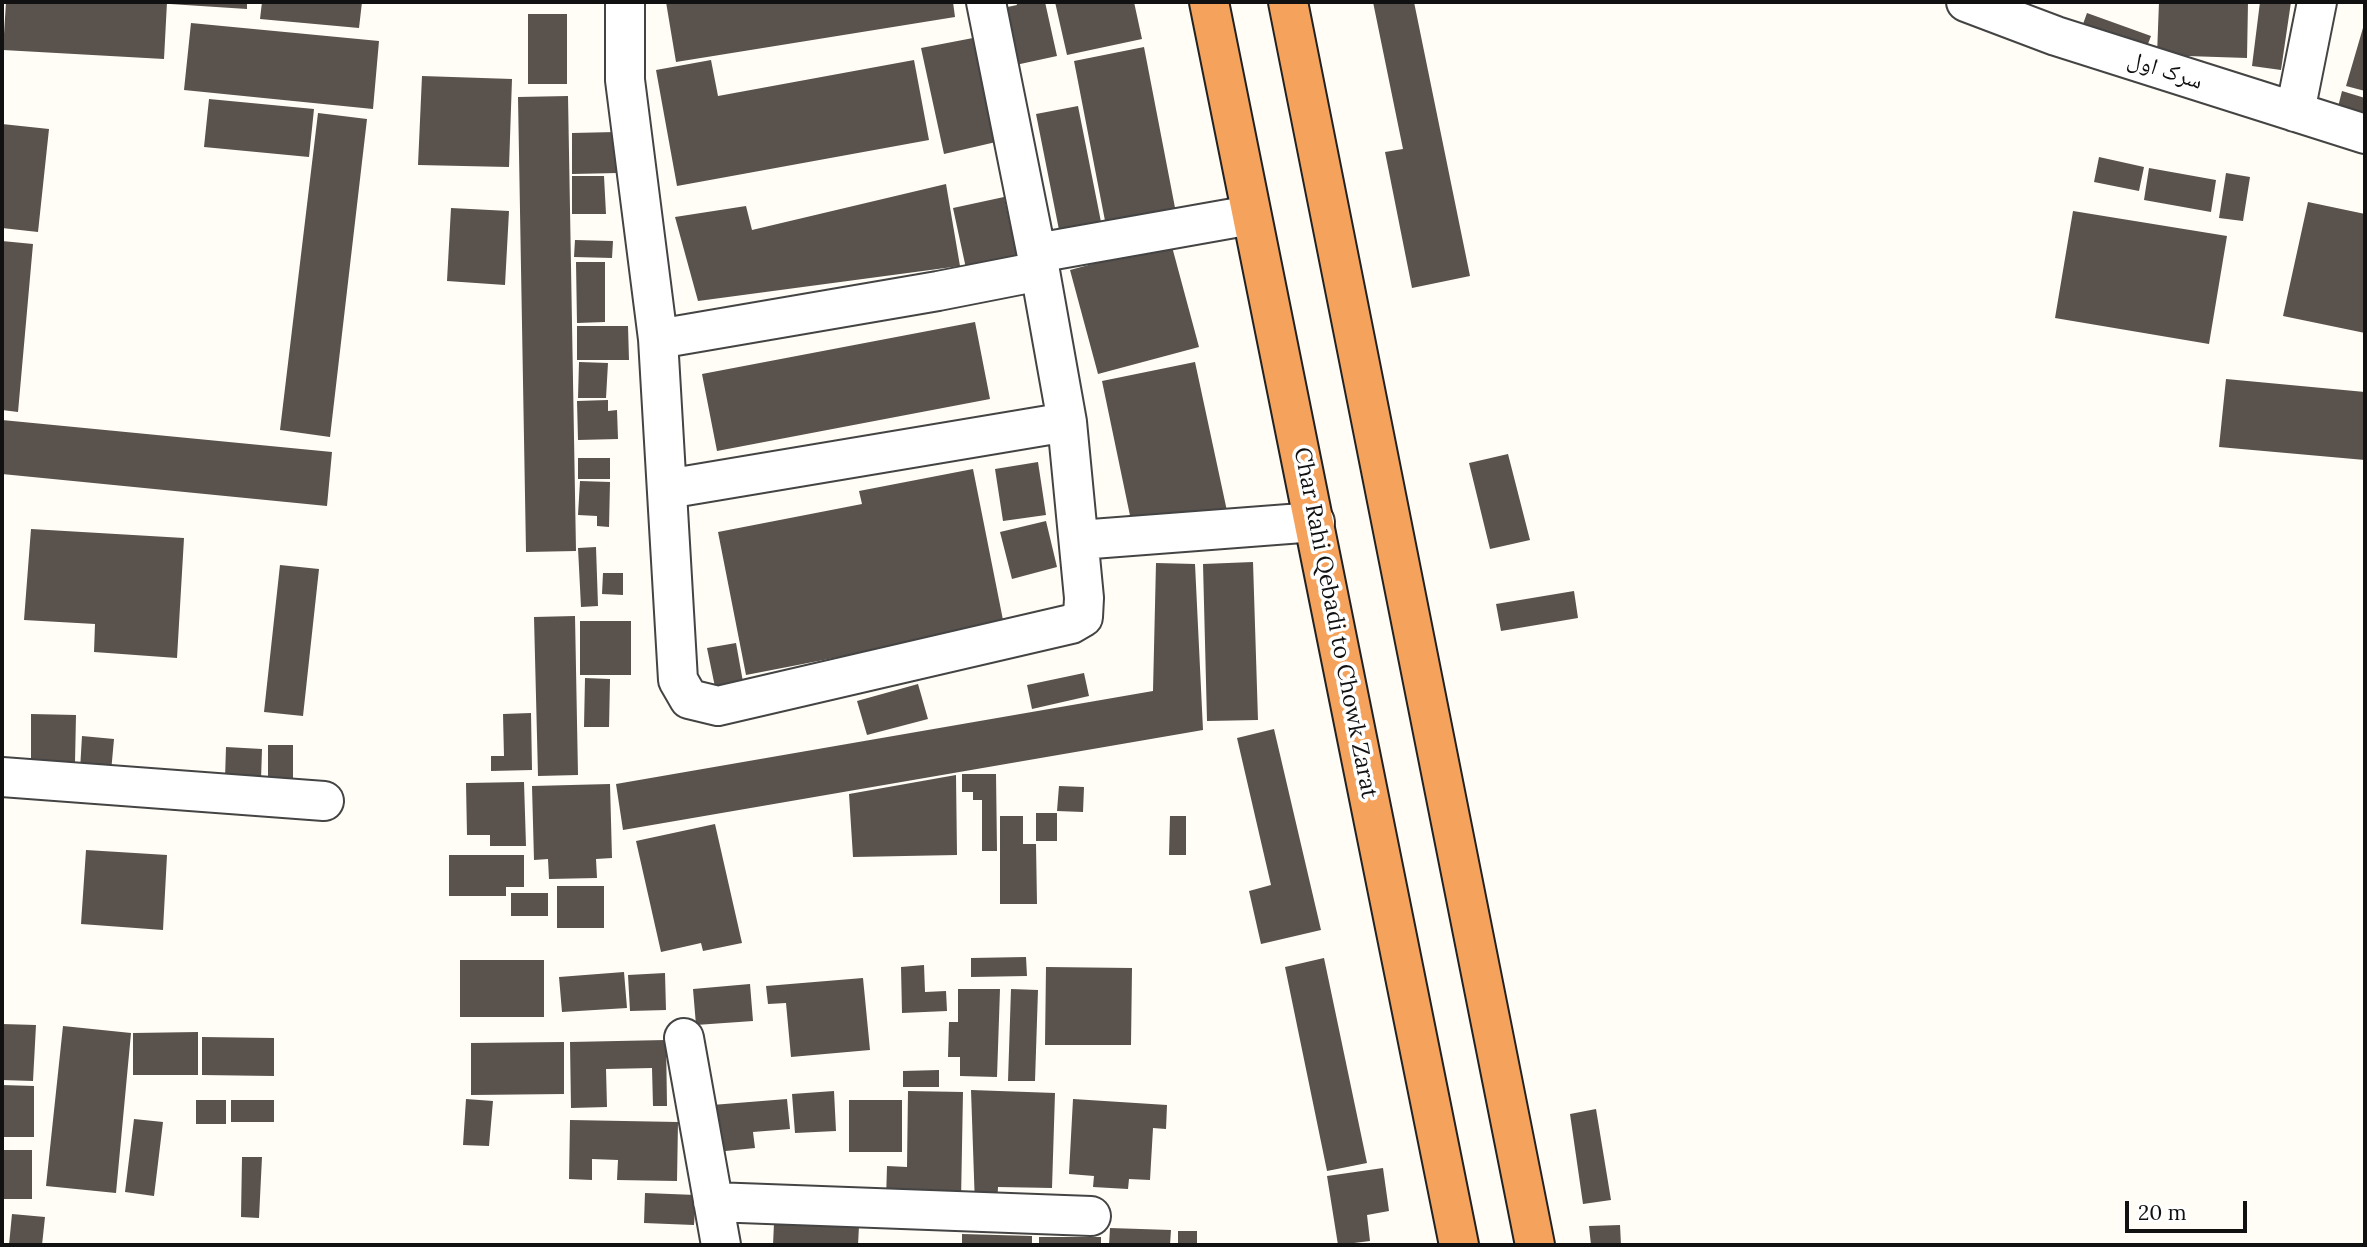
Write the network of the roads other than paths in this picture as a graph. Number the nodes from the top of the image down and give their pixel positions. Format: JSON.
{"nodes":[{"id":1,"x":625,"y":2,"type":"edge"},
{"id":2,"x":986,"y":2,"type":"edge"},
{"id":3,"x":1209,"y":2,"type":"edge"},
{"id":4,"x":1288,"y":2,"type":"edge"},
{"id":5,"x":1966,"y":2,"type":"edge"},
{"id":6,"x":2317,"y":2,"type":"edge"},
{"id":7,"x":2295,"y":112,"type":"junction"},
{"id":8,"x":2365,"y":134,"type":"edge"},
{"id":9,"x":1251,"y":215,"type":"junction"},
{"id":10,"x":1038,"y":262,"type":"junction"},
{"id":11,"x":658,"y":339,"type":"junction"},
{"id":12,"x":1067,"y":422,"type":"junction"},
{"id":13,"x":667,"y":489,"type":"junction"},
{"id":14,"x":1315,"y":522,"type":"junction"},
{"id":15,"x":1079,"y":540,"type":"junction"},
{"id":16,"x":2,"y":777,"type":"edge"},
{"id":17,"x":324,"y":801,"type":"dead end"},
{"id":18,"x":684,"y":1038,"type":"dead end"},
{"id":19,"x":713,"y":1202,"type":"junction"},
{"id":20,"x":1091,"y":1216,"type":"dead end"},
{"id":21,"x":721,"y":1245,"type":"edge"},
{"id":22,"x":1459,"y":1245,"type":"edge"},
{"id":23,"x":1535,"y":1245,"type":"edge"}],
"edges":[{"from":1,"to":11,"type":"street"},
{"from":2,"to":10,"type":"street"},
{"from":3,"to":9,"type":"highway","name":"Char Rahi Qebadi to Chowk Zarat"},
{"from":4,"to":23,"type":"highway"},
{"from":5,"to":7,"type":"street","name":"سرک اول"},
{"from":6,"to":7,"type":"street"},
{"from":7,"to":8,"type":"street","name":"سرک اول"},
{"from":9,"to":10,"type":"street"},
{"from":9,"to":14,"type":"highway","name":"Char Rahi Qebadi to Chowk Zarat"},
{"from":10,"to":11,"type":"street"},
{"from":10,"to":12,"type":"street"},
{"from":11,"to":13,"type":"street"},
{"from":12,"to":13,"type":"street"},
{"from":12,"to":15,"type":"street"},
{"from":13,"to":15,"type":"street"},
{"from":14,"to":15,"type":"street"},
{"from":14,"to":22,"type":"highway","name":"Char Rahi Qebadi to Chowk Zarat"},
{"from":16,"to":17,"type":"street"},
{"from":18,"to":19,"type":"street"},
{"from":19,"to":20,"type":"street"},
{"from":19,"to":21,"type":"street"}]}
